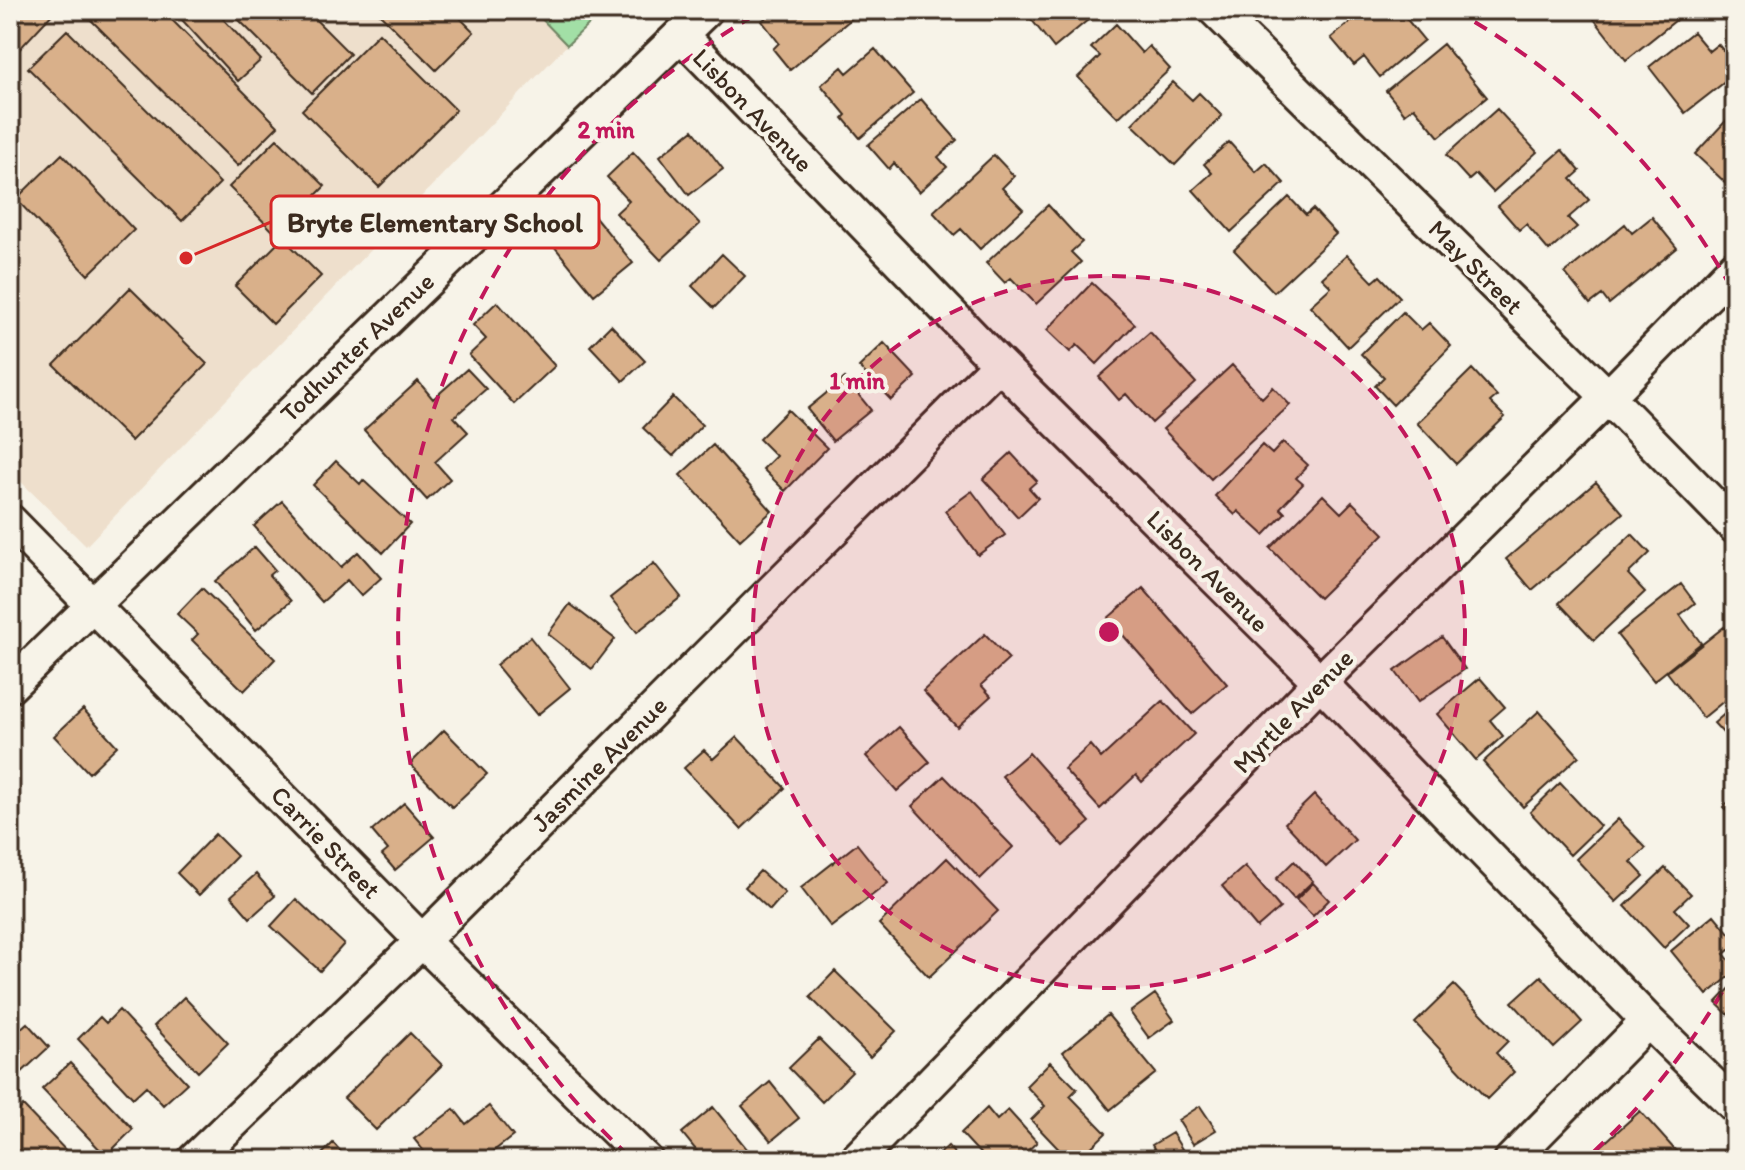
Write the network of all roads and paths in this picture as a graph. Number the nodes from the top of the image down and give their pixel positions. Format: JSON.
{"nodes":[{"id":1,"x":706,"y":10,"type":"edge"},
{"id":2,"x":1215,"y":10,"type":"edge"},
{"id":3,"x":681,"y":35,"type":"junction"},
{"id":4,"x":1735,"y":267,"type":"edge"},
{"id":5,"x":999,"y":364,"type":"junction"},
{"id":6,"x":1608,"y":397,"type":"junction"},
{"id":7,"x":10,"y":521,"type":"edge"},
{"id":8,"x":1735,"y":527,"type":"edge"},
{"id":9,"x":92,"y":603,"type":"junction"},
{"id":10,"x":1320,"y":682,"type":"junction"},
{"id":11,"x":10,"y":686,"type":"edge"},
{"id":12,"x":422,"y":941,"type":"junction"},
{"id":13,"x":1648,"y":1021,"type":"junction"},
{"id":14,"x":1735,"y":1106,"type":"edge"},
{"id":15,"x":194,"y":1160,"type":"edge"},
{"id":16,"x":646,"y":1160,"type":"edge"},
{"id":17,"x":856,"y":1160,"type":"edge"},
{"id":18,"x":1511,"y":1160,"type":"edge"}],
"edges":[{"from":1,"to":3,"type":"street","name":"Todhunter Avenue"},
{"from":2,"to":6,"type":"street","name":"May Street"},
{"from":3,"to":5,"type":"street","name":"Lisbon Avenue"},
{"from":3,"to":9,"type":"street","name":"Todhunter Avenue"},
{"from":4,"to":6,"type":"street","name":"Myrtle Avenue"},
{"from":5,"to":10,"type":"street","name":"Lisbon Avenue"},
{"from":5,"to":12,"type":"street","name":"Jasmine Avenue"},
{"from":6,"to":8,"type":"street","name":"May Street"},
{"from":6,"to":10,"type":"street","name":"Myrtle Avenue"},
{"from":7,"to":9,"type":"street","name":"Carrie Street"},
{"from":9,"to":11,"type":"street","name":"Todhunter Avenue"},
{"from":9,"to":12,"type":"street","name":"Carrie Street"},
{"from":10,"to":13,"type":"street","name":"Lisbon Avenue"},
{"from":10,"to":17,"type":"street","name":"Myrtle Avenue"},
{"from":12,"to":15,"type":"street","name":"Jasmine Avenue"},
{"from":12,"to":16,"type":"street","name":"Carrie Street"},
{"from":13,"to":14,"type":"street","name":"Lisbon Avenue"},
{"from":13,"to":18,"type":"street"}]}
